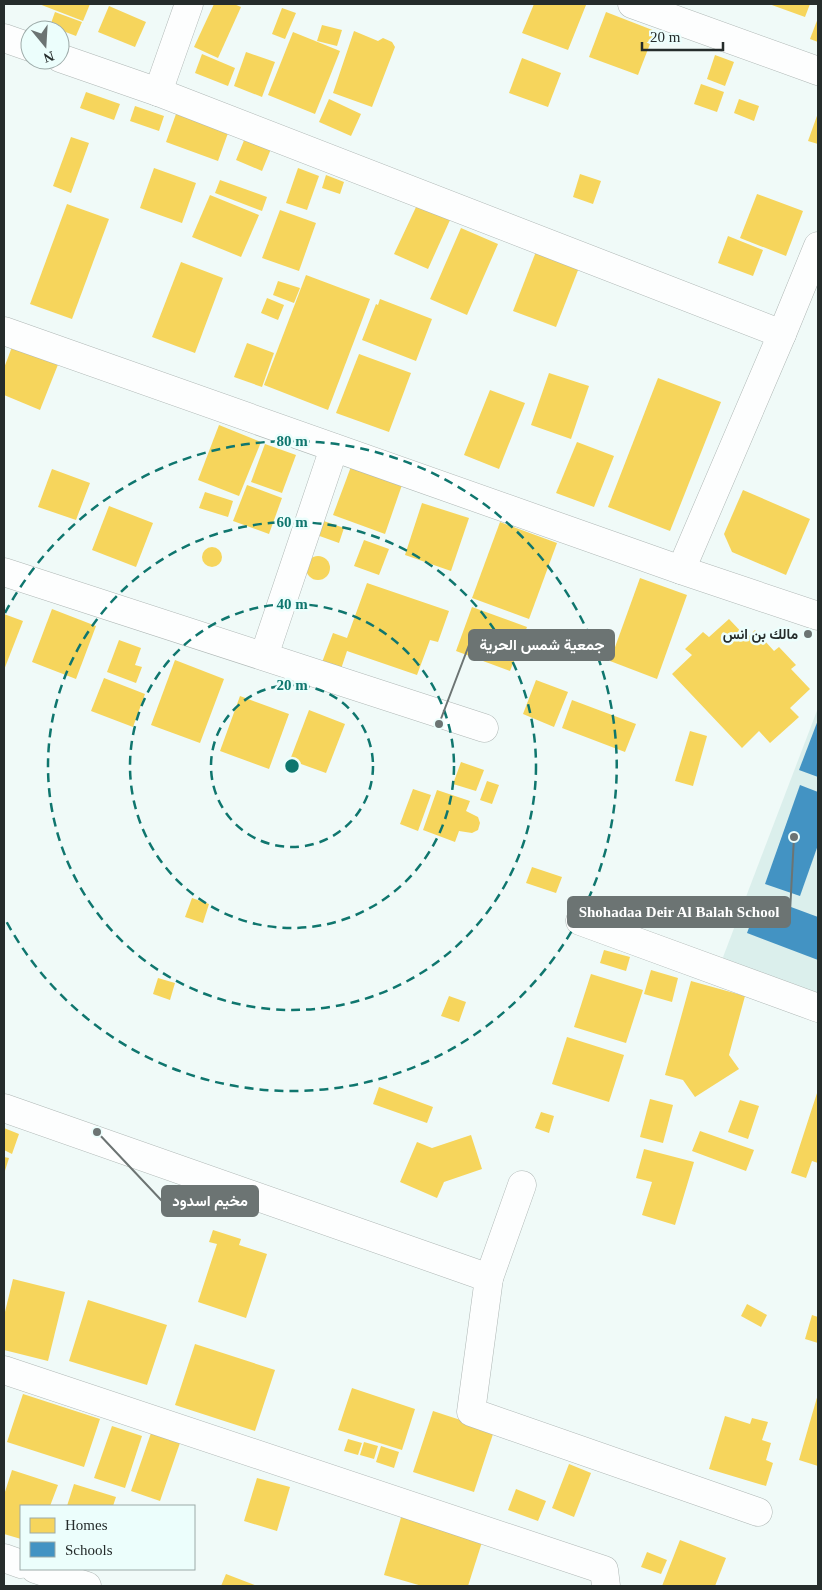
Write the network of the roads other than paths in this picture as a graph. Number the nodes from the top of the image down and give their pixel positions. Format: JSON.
{"nodes":[{"id":1,"x":189,"y":4,"type":"edge"},
{"id":2,"x":632,"y":4,"type":"edge"},
{"id":3,"x":4,"y":38,"type":"edge"},
{"id":4,"x":20,"y":44,"type":"edge"},
{"id":5,"x":70,"y":61,"type":"edge"},
{"id":6,"x":818,"y":71,"type":"edge"},
{"id":7,"x":158,"y":92,"type":"junction"},
{"id":8,"x":818,"y":246,"type":"edge"},
{"id":9,"x":4,"y":331,"type":"edge"},
{"id":10,"x":782,"y":334,"type":"junction"},
{"id":11,"x":334,"y":448,"type":"junction"},
{"id":12,"x":680,"y":570,"type":"junction"},
{"id":13,"x":4,"y":572,"type":"edge"},
{"id":14,"x":818,"y":616,"type":"edge"},
{"id":15,"x":264,"y":656,"type":"junction"},
{"id":16,"x":484,"y":728,"type":"dead end"},
{"id":17,"x":580,"y":921,"type":"dead end"},
{"id":18,"x":818,"y":1008,"type":"edge"},
{"id":19,"x":4,"y":1108,"type":"edge"},
{"id":20,"x":522,"y":1185,"type":"dead end"},
{"id":21,"x":490,"y":1278,"type":"junction"},
{"id":22,"x":4,"y":1370,"type":"edge"},
{"id":23,"x":758,"y":1512,"type":"dead end"},
{"id":24,"x":4,"y":1558,"type":"edge"},
{"id":25,"x":20,"y":1564,"type":"edge"},
{"id":26,"x":38,"y":1570,"type":"edge"},
{"id":27,"x":87,"y":1586,"type":"edge"},
{"id":28,"x":606,"y":1586,"type":"edge"}],
"edges":[{"from":1,"to":7,"type":"street"},
{"from":2,"to":6,"type":"street"},
{"from":3,"to":4,"type":"street"},
{"from":5,"to":7,"type":"street"},
{"from":7,"to":10,"type":"street"},
{"from":8,"to":10,"type":"street"},
{"from":9,"to":11,"type":"street"},
{"from":10,"to":12,"type":"street"},
{"from":11,"to":12,"type":"street"},
{"from":11,"to":15,"type":"street"},
{"from":12,"to":14,"type":"street"},
{"from":13,"to":15,"type":"street"},
{"from":15,"to":16,"type":"street"},
{"from":17,"to":18,"type":"street"},
{"from":19,"to":21,"type":"street"},
{"from":20,"to":21,"type":"street"},
{"from":21,"to":23,"type":"street"},
{"from":22,"to":28,"type":"street"},
{"from":24,"to":25,"type":"street"},
{"from":26,"to":27,"type":"street"}]}
